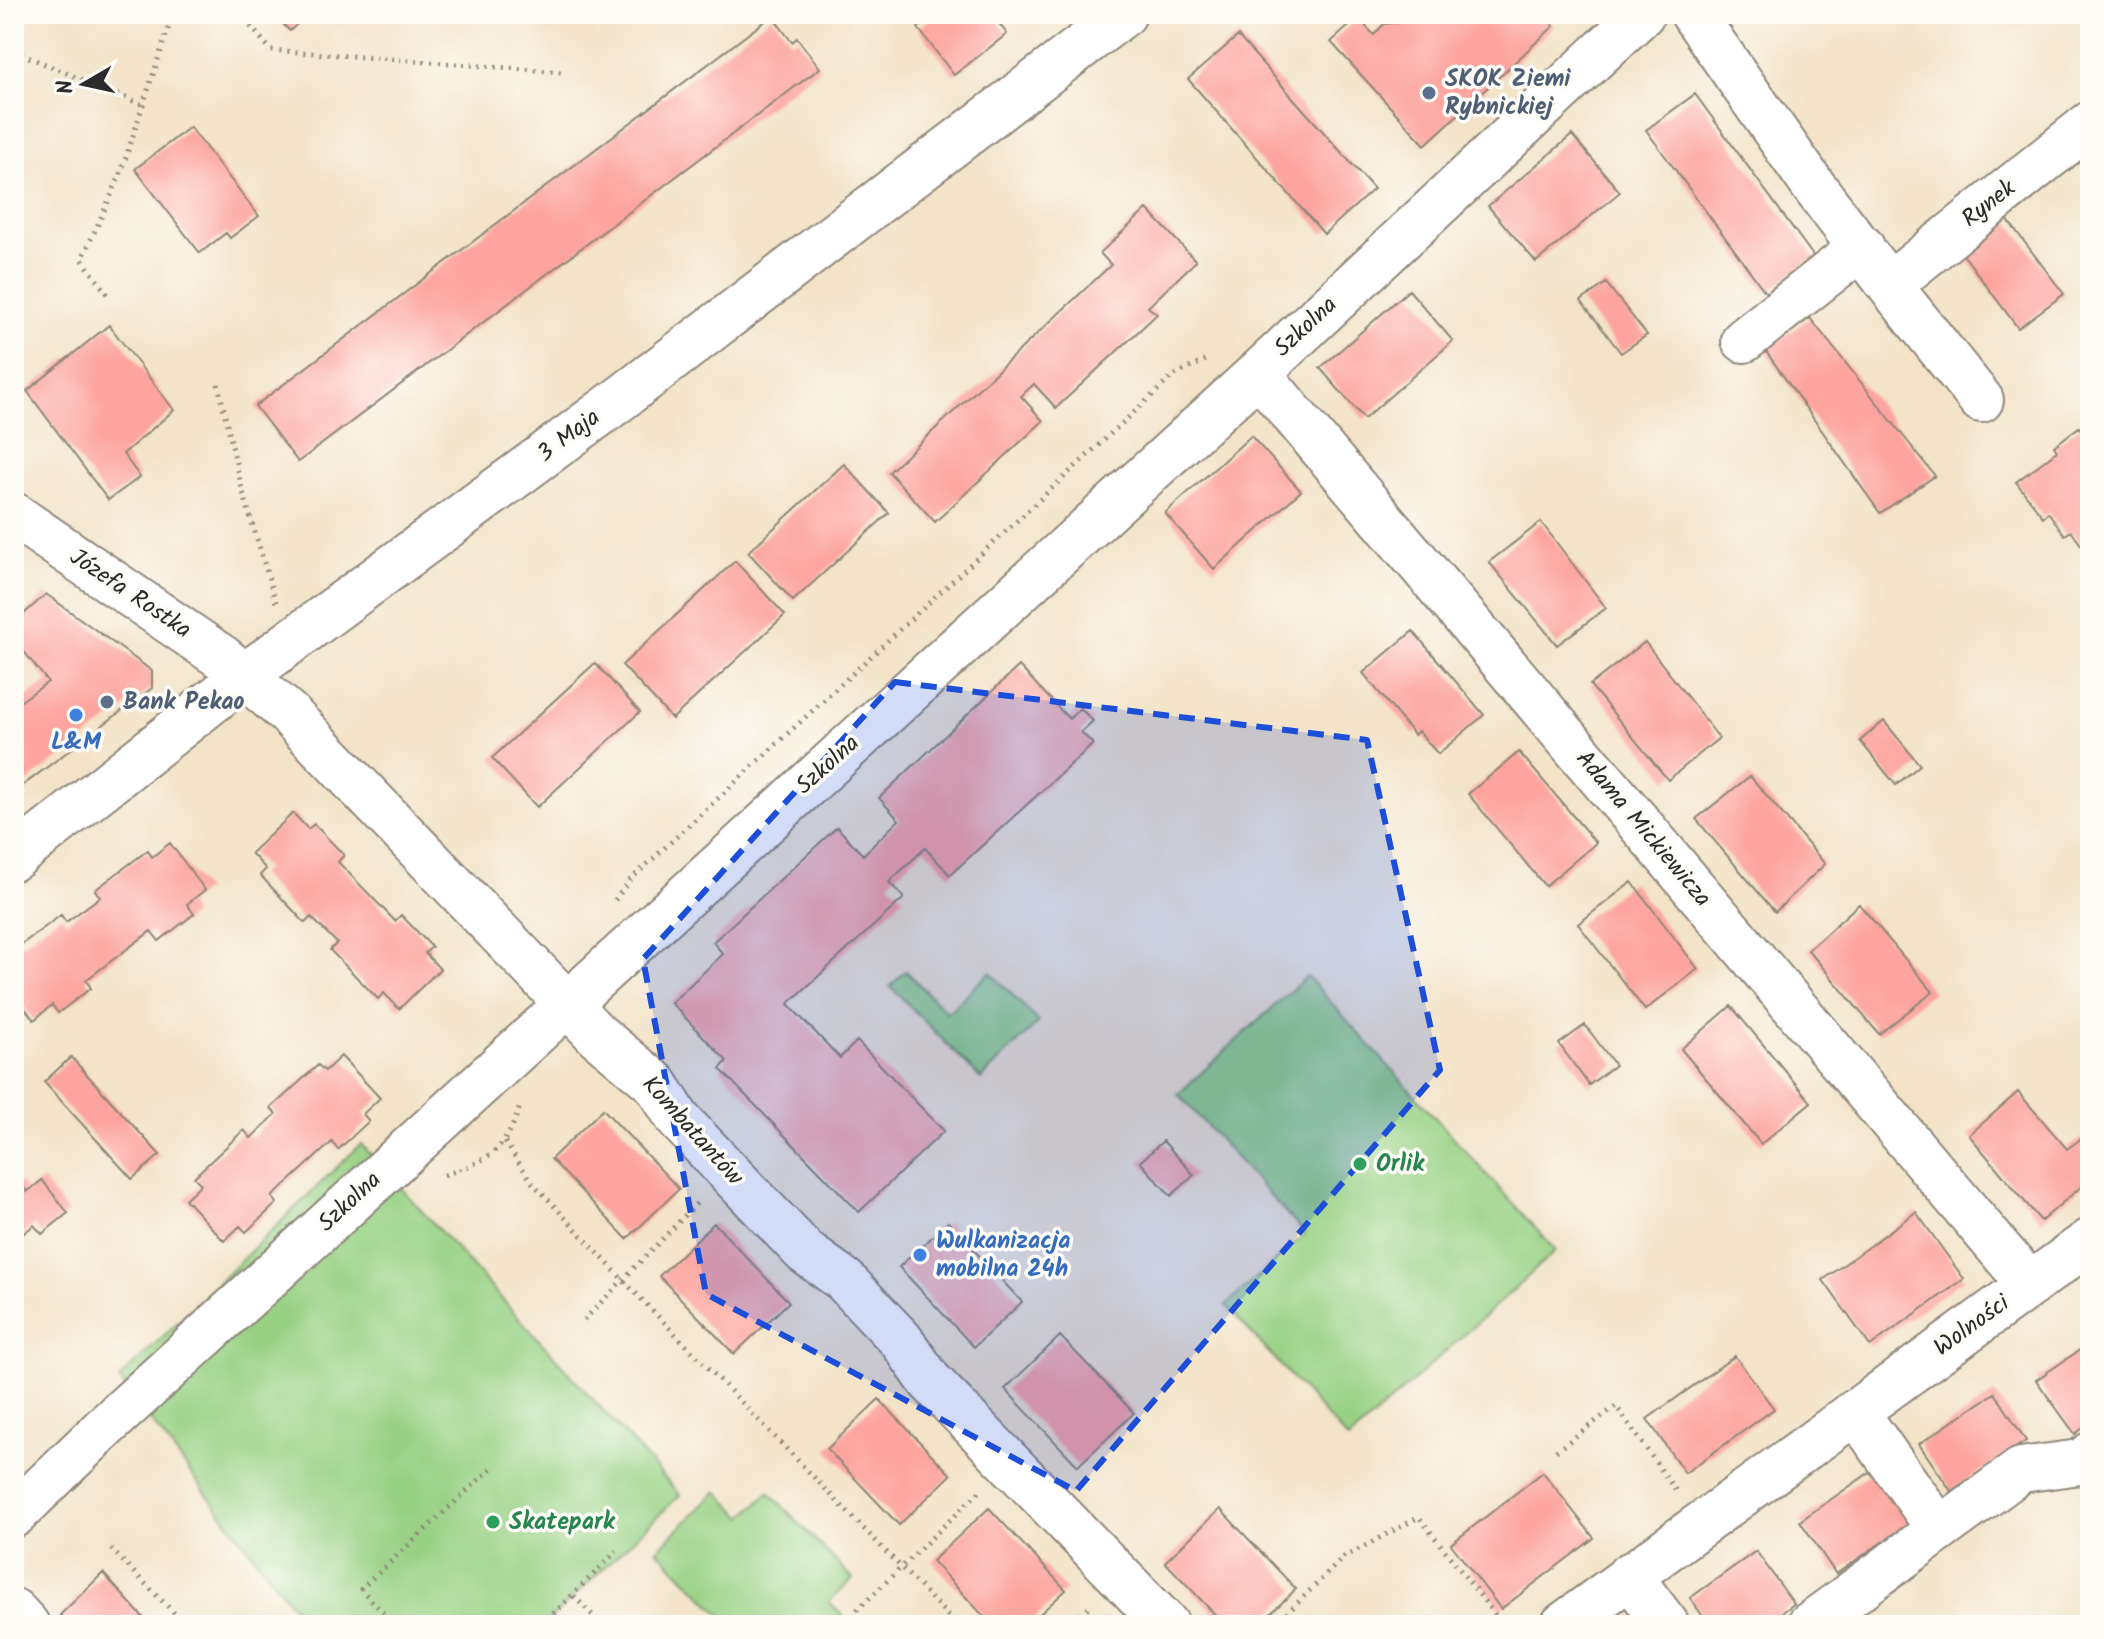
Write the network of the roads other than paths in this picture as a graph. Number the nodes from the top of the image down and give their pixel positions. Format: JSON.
{"nodes":[{"id":1,"x":1124,"y":14,"type":"edge"},
{"id":2,"x":1642,"y":14,"type":"edge"},
{"id":3,"x":1693,"y":14,"type":"edge"},
{"id":4,"x":2090,"y":124,"type":"edge"},
{"id":5,"x":1862,"y":247,"type":"junction"},
{"id":6,"x":1889,"y":285,"type":"junction"},
{"id":7,"x":1744,"y":340,"type":"dead end"},
{"id":8,"x":1258,"y":373,"type":"junction"},
{"id":9,"x":1981,"y":400,"type":"dead end"},
{"id":10,"x":14,"y":515,"type":"edge"},
{"id":11,"x":243,"y":677,"type":"junction"},
{"id":12,"x":14,"y":858,"type":"edge"},
{"id":13,"x":567,"y":1003,"type":"junction"},
{"id":14,"x":2090,"y":1241,"type":"edge"},
{"id":15,"x":2030,"y":1285,"type":"junction"},
{"id":16,"x":1855,"y":1411,"type":"junction"},
{"id":17,"x":2090,"y":1455,"type":"edge"},
{"id":18,"x":14,"y":1515,"type":"edge"},
{"id":19,"x":1939,"y":1529,"type":"junction"},
{"id":20,"x":1629,"y":1575,"type":"junction"},
{"id":21,"x":14,"y":1611,"type":"edge"},
{"id":22,"x":27,"y":1625,"type":"edge"},
{"id":23,"x":1167,"y":1625,"type":"edge"},
{"id":24,"x":1563,"y":1625,"type":"edge"},
{"id":25,"x":1667,"y":1625,"type":"edge"},
{"id":26,"x":1809,"y":1625,"type":"edge"}],
"edges":[{"from":1,"to":11,"type":"street","name":"3 Maja"},
{"from":2,"to":8,"type":"street","name":"Szkolna"},
{"from":3,"to":5,"type":"street"},
{"from":4,"to":6,"type":"street","name":"Rynek"},
{"from":5,"to":6,"type":"street"},
{"from":5,"to":7,"type":"street"},
{"from":6,"to":9,"type":"street"},
{"from":8,"to":13,"type":"street","name":"Szkolna"},
{"from":8,"to":15,"type":"street","name":"Adama Mickiewicza"},
{"from":10,"to":11,"type":"street","name":"Józefa Rostka"},
{"from":11,"to":12,"type":"street","name":"3 Maja"},
{"from":11,"to":13,"type":"street","name":"Kombatantów"},
{"from":13,"to":18,"type":"street","name":"Szkolna"},
{"from":13,"to":23,"type":"street","name":"Kombatantów"},
{"from":14,"to":15,"type":"street","name":"Wolności"},
{"from":15,"to":16,"type":"street","name":"Wolności"},
{"from":16,"to":19,"type":"street"},
{"from":16,"to":20,"type":"street","name":"Wolności"},
{"from":17,"to":19,"type":"street"},
{"from":19,"to":26,"type":"street"},
{"from":20,"to":24,"type":"street","name":"Wolności"},
{"from":20,"to":25,"type":"street"},
{"from":21,"to":22,"type":"street"}]}
